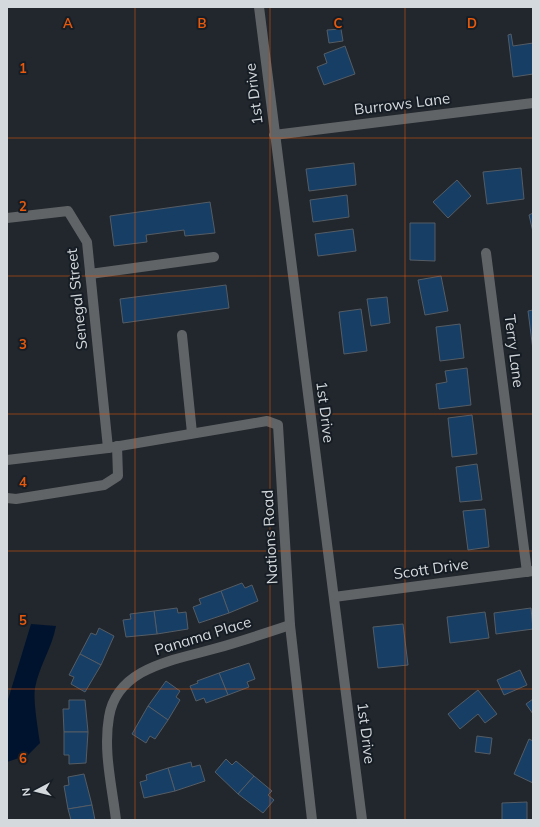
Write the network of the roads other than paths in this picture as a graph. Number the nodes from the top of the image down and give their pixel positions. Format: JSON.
{"nodes":[{"id":1,"x":259,"y":7,"type":"edge"},
{"id":2,"x":533,"y":103,"type":"edge"},
{"id":3,"x":274,"y":135,"type":"junction"},
{"id":4,"x":7,"y":218,"type":"edge"},
{"id":5,"x":486,"y":253,"type":"dead end"},
{"id":6,"x":214,"y":257,"type":"dead end"},
{"id":7,"x":90,"y":274,"type":"junction"},
{"id":8,"x":182,"y":335,"type":"dead end"},
{"id":9,"x":192,"y":434,"type":"junction"},
{"id":10,"x":112,"y":447,"type":"junction"},
{"id":11,"x":7,"y":460,"type":"edge"},
{"id":12,"x":7,"y":498,"type":"edge"},
{"id":13,"x":530,"y":571,"type":"edge"},
{"id":14,"x":334,"y":597,"type":"junction"},
{"id":15,"x":290,"y":625,"type":"junction"},
{"id":16,"x":116,"y":820,"type":"edge"},
{"id":17,"x":312,"y":820,"type":"edge"},
{"id":18,"x":362,"y":820,"type":"edge"}],
"edges":[{"from":1,"to":3,"type":"street","name":"1st Drive"},
{"from":2,"to":3,"type":"street","name":"Burrows Lane"},
{"from":3,"to":14,"type":"street","name":"1st Drive"},
{"from":4,"to":7,"type":"street","name":"Senegal Street"},
{"from":5,"to":13,"type":"street","name":"Terry Lane"},
{"from":6,"to":7,"type":"street"},
{"from":7,"to":10,"type":"street","name":"Senegal Street"},
{"from":8,"to":9,"type":"street"},
{"from":9,"to":10,"type":"street","name":"Nations Road"},
{"from":9,"to":15,"type":"street","name":"Nations Road"},
{"from":10,"to":11,"type":"street","name":"Nations Road"},
{"from":10,"to":12,"type":"street","name":"Senegal Street"},
{"from":13,"to":14,"type":"street","name":"Scott Drive"},
{"from":14,"to":18,"type":"street","name":"1st Drive"},
{"from":15,"to":16,"type":"street","name":"Panama Place"},
{"from":15,"to":17,"type":"street","name":"Nations Road"}]}
